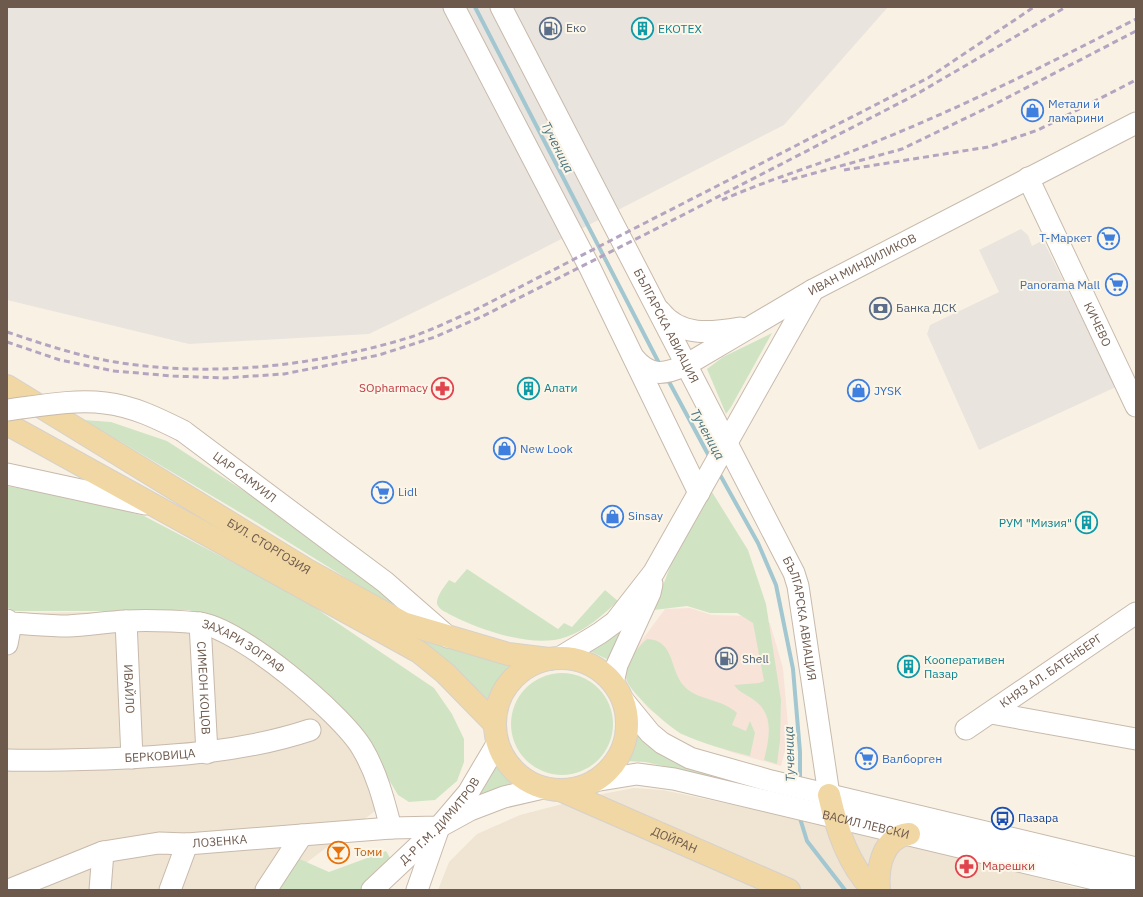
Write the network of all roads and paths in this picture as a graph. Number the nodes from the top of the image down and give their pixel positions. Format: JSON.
{"nodes":[{"id":1,"x":454,"y":7,"type":"edge"},
{"id":2,"x":501,"y":7,"type":"edge"},
{"id":3,"x":1136,"y":123,"type":"edge"},
{"id":4,"x":1028,"y":178,"type":"junction"},
{"id":5,"x":813,"y":290,"type":"junction"},
{"id":6,"x":653,"y":301,"type":"junction"},
{"id":7,"x":748,"y":326,"type":"junction"},
{"id":8,"x":634,"y":358,"type":"junction"},
{"id":9,"x":682,"y":367,"type":"junction"},
{"id":10,"x":1130,"y":377,"type":"edge"},
{"id":11,"x":7,"y":386,"type":"edge"},
{"id":12,"x":1136,"y":406,"type":"edge"},
{"id":13,"x":7,"y":410,"type":"edge"},
{"id":14,"x":7,"y":424,"type":"edge"},
{"id":15,"x":725,"y":445,"type":"junction"},
{"id":16,"x":7,"y":474,"type":"edge"},
{"id":17,"x":702,"y":486,"type":"junction"},
{"id":18,"x":158,"y":506,"type":"junction"},
{"id":19,"x":654,"y":572,"type":"junction"},
{"id":20,"x":1136,"y":613,"type":"edge"},
{"id":21,"x":126,"y":621,"type":"junction"},
{"id":22,"x":9,"y":622,"type":"edge"},
{"id":23,"x":200,"y":623,"type":"junction"},
{"id":24,"x":448,"y":637,"type":"junction"},
{"id":25,"x":7,"y":644,"type":"edge"},
{"id":26,"x":554,"y":658,"type":"junction"},
{"id":27,"x":618,"y":692,"type":"junction"},
{"id":28,"x":991,"y":713,"type":"junction"},
{"id":29,"x":966,"y":729,"type":"dead end"},
{"id":30,"x":310,"y":730,"type":"dead end"},
{"id":31,"x":496,"y":733,"type":"junction"},
{"id":32,"x":1136,"y":739,"type":"edge"},
{"id":33,"x":207,"y":753,"type":"junction"},
{"id":34,"x":132,"y":758,"type":"junction"},
{"id":35,"x":7,"y":760,"type":"edge"},
{"id":36,"x":594,"y":781,"type":"junction"},
{"id":37,"x":552,"y":789,"type":"junction"},
{"id":38,"x":770,"y":791,"type":"junction"},
{"id":39,"x":829,"y":795,"type":"junction"},
{"id":40,"x":806,"y":800,"type":"junction"},
{"id":41,"x":834,"y":816,"type":"junction"},
{"id":42,"x":439,"y":827,"type":"junction"},
{"id":43,"x":391,"y":828,"type":"junction"},
{"id":44,"x":909,"y":834,"type":"junction"},
{"id":45,"x":302,"y":836,"type":"junction"},
{"id":46,"x":187,"y":844,"type":"junction"},
{"id":47,"x":103,"y":852,"type":"junction"},
{"id":48,"x":1136,"y":868,"type":"edge"},
{"id":49,"x":1136,"y":889,"type":"edge"},
{"id":50,"x":9,"y":890,"type":"edge"},
{"id":51,"x":100,"y":890,"type":"edge"},
{"id":52,"x":170,"y":890,"type":"edge"},
{"id":53,"x":266,"y":890,"type":"edge"},
{"id":54,"x":372,"y":890,"type":"edge"},
{"id":55,"x":417,"y":890,"type":"edge"},
{"id":56,"x":789,"y":890,"type":"edge"},
{"id":57,"x":873,"y":890,"type":"edge"},
{"id":58,"x":879,"y":890,"type":"edge"}],
"edges":[{"from":1,"to":8,"type":"street"},
{"from":2,"to":6,"type":"street","name":"БЪЛГАРСКА АВИАЦИЯ"},
{"from":3,"to":4,"type":"street","name":"ИВАН МИНДИЛИКОВ"},
{"from":4,"to":5,"type":"street","name":"ИВАН МИНДИЛИКОВ"},
{"from":4,"to":10,"type":"street","name":"КИЧЕВО"},
{"from":5,"to":7,"type":"street"},
{"from":5,"to":15,"type":"street","name":"ИВАН МИНДИЛИКОВ"},
{"from":6,"to":7,"type":"street"},
{"from":6,"to":9,"type":"street","name":"БЪЛГАРСКА АВИАЦИЯ"},
{"from":7,"to":9,"type":"street"},
{"from":8,"to":9,"type":"street"},
{"from":8,"to":17,"type":"street"},
{"from":9,"to":15,"type":"street","name":"БЪЛГАРСКА АВИАЦИЯ"},
{"from":10,"to":12,"type":"street","name":"КИЧЕВО"},
{"from":11,"to":24,"type":"main road","name":"БУЛ. СТОРГОЗИЯ"},
{"from":13,"to":24,"type":"street","name":"ЦАР САМУИЛ","bridge":true},
{"from":14,"to":18,"type":"main road","name":"БУЛ. СТОРГОЗИЯ"},
{"from":15,"to":17,"type":"street","name":"ИВАН МИНДИЛИКОВ"},
{"from":15,"to":39,"type":"street","name":"БЪЛГАРСКА АВИАЦИЯ"},
{"from":16,"to":18,"type":"street"},
{"from":17,"to":19,"type":"street","name":"ИВАН МИНДИЛИКОВ"},
{"from":18,"to":31,"type":"main road","name":"БУЛ. СТОРГОЗИЯ"},
{"from":19,"to":26,"type":"street","name":"ИВАН МИНДИЛИКОВ"},
{"from":19,"to":27,"type":"street","name":"ИВАН МИНДИЛИКОВ"},
{"from":20,"to":28,"type":"street","name":"КНЯЗ АЛ. БАТЕНБЕРГ"},
{"from":21,"to":22,"type":"street","name":"ЗАХАРИ ЗОГРАФ"},
{"from":21,"to":23,"type":"street","name":"ЗАХАРИ ЗОГРАФ"},
{"from":21,"to":34,"type":"street","name":"ИВАЙЛО"},
{"from":22,"to":25,"type":"street"},
{"from":23,"to":33,"type":"street","name":"СИМЕОН КОЦОВ"},
{"from":23,"to":43,"type":"street","name":"ЗАХАРИ ЗОГРАФ"},
{"from":24,"to":26,"type":"main road","name":"БУЛ. СТОРГОЗИЯ"},
{"from":26,"to":27,"type":"main road"},
{"from":26,"to":31,"type":"main road"},
{"from":27,"to":36,"type":"main road"},
{"from":27,"to":38,"type":"street","name":"ВАСИЛ ЛЕВСКИ"},
{"from":28,"to":29,"type":"street","name":"КНЯЗ АЛ. БАТЕНБЕРГ"},
{"from":28,"to":32,"type":"street"},
{"from":30,"to":33,"type":"street","name":"БЕРКОВИЦА"},
{"from":31,"to":37,"type":"main road"},
{"from":31,"to":42,"type":"street","name":"Д-Р Г.М. ДИМИТРОВ"},
{"from":33,"to":34,"type":"street","name":"БЕРКОВИЦА"},
{"from":34,"to":35,"type":"street","name":"БЕРКОВИЦА"},
{"from":36,"to":37,"type":"main road"},
{"from":36,"to":38,"type":"street","name":"ВАСИЛ ЛЕВСКИ"},
{"from":37,"to":42,"type":"street"},
{"from":37,"to":56,"type":"main road","name":"ДОЙРАН"},
{"from":38,"to":40,"type":"street","name":"ВАСИЛ ЛЕВСКИ"},
{"from":39,"to":40,"type":"street","name":"ВАСИЛ ЛЕВСКИ"},
{"from":39,"to":41,"type":"main road"},
{"from":39,"to":48,"type":"street","name":"ВАСИЛ ЛЕВСКИ"},
{"from":40,"to":41,"type":"street","name":"ВАСИЛ ЛЕВСКИ"},
{"from":41,"to":44,"type":"street","name":"ВАСИЛ ЛЕВСКИ"},
{"from":41,"to":57,"type":"main road"},
{"from":42,"to":43,"type":"street","name":"ЛОЗЕНКА"},
{"from":42,"to":54,"type":"street","name":"Д-Р Г.М. ДИМИТРОВ"},
{"from":42,"to":55,"type":"street"},
{"from":43,"to":45,"type":"street","name":"ЛОЗЕНКА"},
{"from":44,"to":49,"type":"street","name":"ВАСИЛ ЛЕВСКИ"},
{"from":44,"to":58,"type":"main road"},
{"from":45,"to":46,"type":"street","name":"ЛОЗЕНКА"},
{"from":45,"to":53,"type":"street"},
{"from":46,"to":47,"type":"street","name":"ЛОЗЕНКА"},
{"from":46,"to":52,"type":"street"},
{"from":47,"to":50,"type":"street","name":"ЛОЗЕНКА"},
{"from":47,"to":51,"type":"street"}]}
